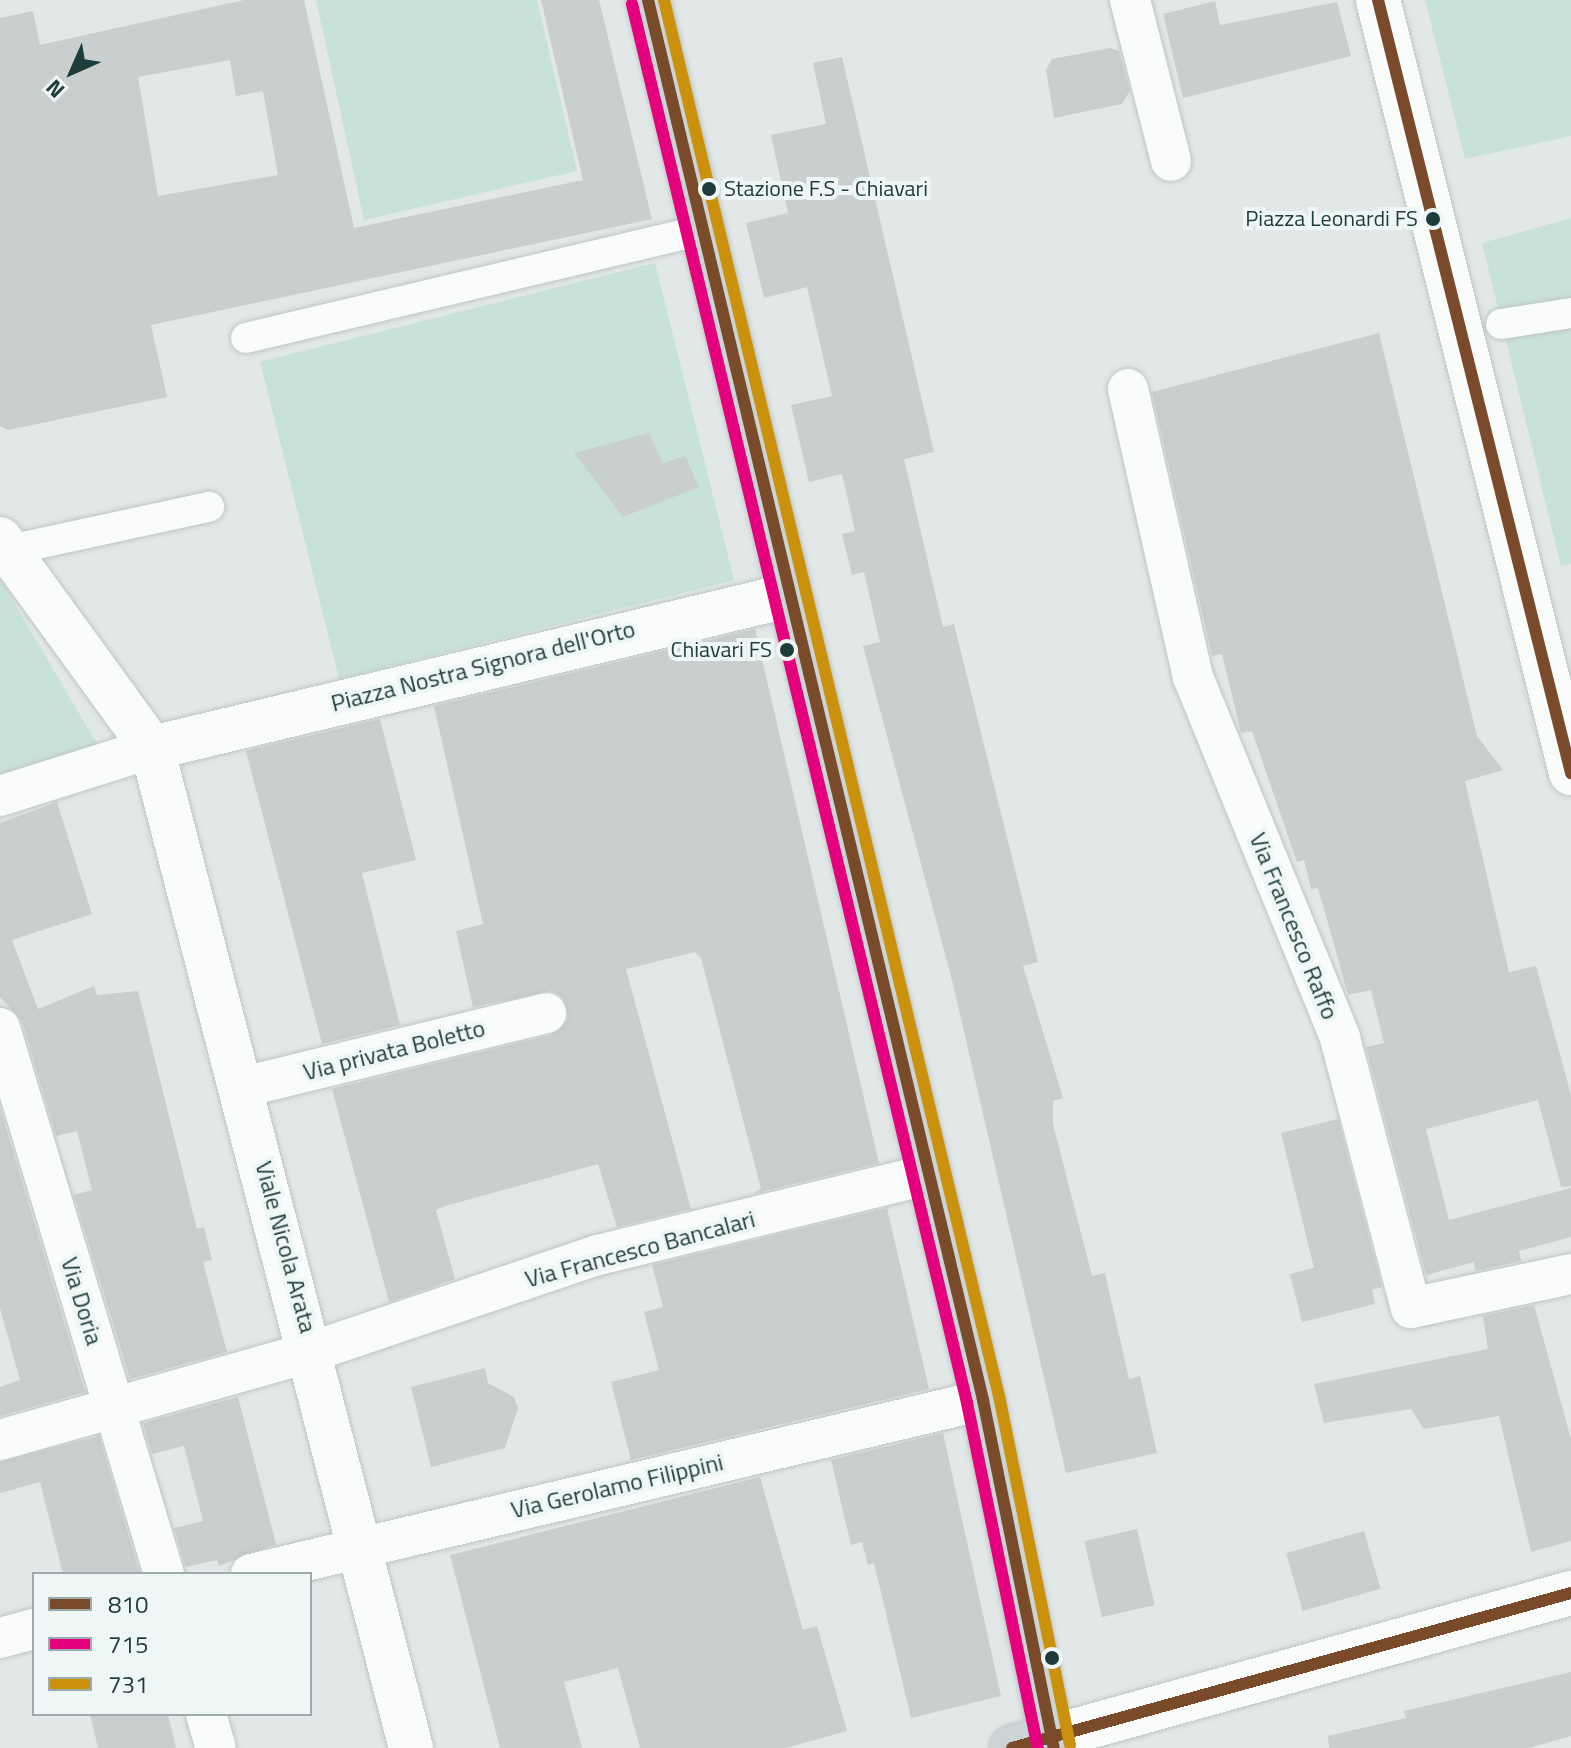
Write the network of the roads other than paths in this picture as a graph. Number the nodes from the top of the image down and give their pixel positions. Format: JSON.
{"nodes":[{"id":1,"x":648,"y":0,"type":"edge"},
{"id":2,"x":1130,"y":0,"type":"edge"},
{"id":3,"x":1378,"y":0,"type":"edge"},
{"id":4,"x":1171,"y":161,"type":"dead end"},
{"id":5,"x":703,"y":230,"type":"junction"},
{"id":6,"x":1571,"y":313,"type":"edge"},
{"id":7,"x":1501,"y":324,"type":"dead end"},
{"id":8,"x":246,"y":338,"type":"dead end"},
{"id":9,"x":1128,"y":389,"type":"dead end"},
{"id":10,"x":209,"y":507,"type":"dead end"},
{"id":11,"x":3,"y":547,"type":"edge"},
{"id":12,"x":787,"y":596,"type":"junction"},
{"id":13,"x":152,"y":748,"type":"junction"},
{"id":14,"x":1571,"y":773,"type":"edge"},
{"id":15,"x":0,"y":796,"type":"edge"},
{"id":16,"x":546,"y":1013,"type":"dead end"},
{"id":17,"x":0,"y":1028,"type":"edge"},
{"id":18,"x":243,"y":1087,"type":"junction"},
{"id":19,"x":925,"y":1175,"type":"junction"},
{"id":20,"x":1571,"y":1274,"type":"edge"},
{"id":21,"x":314,"y":1351,"type":"junction"},
{"id":22,"x":983,"y":1400,"type":"junction"},
{"id":23,"x":114,"y":1407,"type":"junction"},
{"id":24,"x":0,"y":1440,"type":"edge"},
{"id":25,"x":363,"y":1547,"type":"junction"},
{"id":26,"x":163,"y":1572,"type":"edge"},
{"id":27,"x":259,"y":1572,"type":"edge"},
{"id":28,"x":1571,"y":1593,"type":"edge"},
{"id":29,"x":32,"y":1630,"type":"edge"},
{"id":30,"x":0,"y":1638,"type":"edge"},
{"id":31,"x":207,"y":1716,"type":"edge"},
{"id":32,"x":1039,"y":1744,"type":"edge"},
{"id":33,"x":216,"y":1748,"type":"edge"},
{"id":34,"x":411,"y":1748,"type":"edge"}],
"edges":[{"from":1,"to":5,"type":"main road"},
{"from":2,"to":4,"type":"street"},
{"from":3,"to":14,"type":"street"},
{"from":5,"to":8,"type":"street"},
{"from":5,"to":12,"type":"main road"},
{"from":6,"to":7,"type":"street"},
{"from":9,"to":20,"type":"street","name":"Via Francesco Raffo"},
{"from":10,"to":11,"type":"street"},
{"from":11,"to":13,"type":"street"},
{"from":12,"to":13,"type":"street","name":"Piazza Nostra Signora dell'Orto"},
{"from":12,"to":19,"type":"main road"},
{"from":13,"to":15,"type":"street","name":"Piazza Nostra Signora dell'Orto"},
{"from":13,"to":18,"type":"street","name":"Viale Nicola Arata"},
{"from":16,"to":18,"type":"street","name":"Via privata Boletto"},
{"from":17,"to":23,"type":"street","name":"Via Doria"},
{"from":18,"to":21,"type":"street","name":"Viale Nicola Arata"},
{"from":19,"to":21,"type":"street","name":"Via Francesco Bancalari"},
{"from":19,"to":22,"type":"main road"},
{"from":21,"to":23,"type":"street","name":"Via Francesco Bancalari"},
{"from":21,"to":25,"type":"street","name":"Viale Nicola Arata"},
{"from":22,"to":25,"type":"street","name":"Via Gerolamo Filippini"},
{"from":22,"to":32,"type":"main road"},
{"from":23,"to":24,"type":"street","name":"Via Francesco Bancalari"},
{"from":23,"to":26,"type":"street","name":"Via Doria"},
{"from":25,"to":27,"type":"street","name":"Via Gerolamo Filippini"},
{"from":25,"to":34,"type":"street","name":"Viale Nicola Arata"},
{"from":28,"to":32,"type":"street"},
{"from":29,"to":30,"type":"street"},
{"from":31,"to":33,"type":"street"}]}
